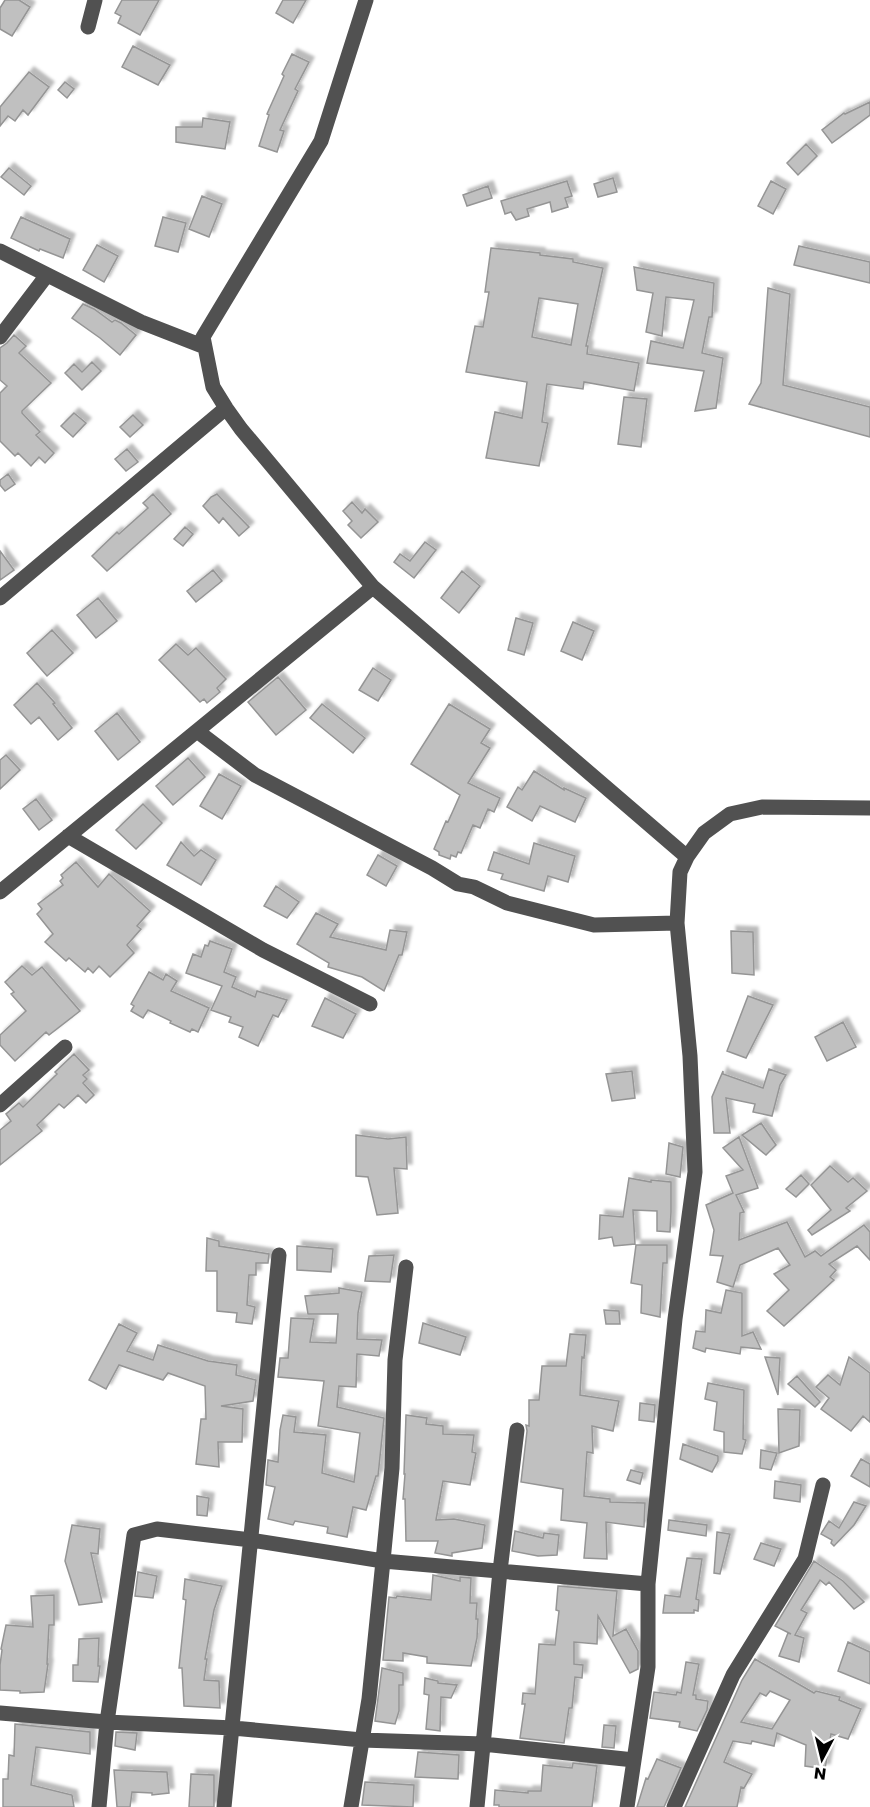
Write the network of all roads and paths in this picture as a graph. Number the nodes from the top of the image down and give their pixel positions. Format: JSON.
{"nodes":[{"id":1,"x":95,"y":0,"type":"edge"},
{"id":2,"x":366,"y":0,"type":"edge"},
{"id":3,"x":88,"y":27,"type":"dead end"},
{"id":4,"x":0,"y":251,"type":"edge"},
{"id":5,"x":47,"y":275,"type":"junction"},
{"id":6,"x":0,"y":337,"type":"edge"},
{"id":7,"x":205,"y":347,"type":"junction"},
{"id":8,"x":226,"y":408,"type":"junction"},
{"id":9,"x":373,"y":587,"type":"junction"},
{"id":10,"x":0,"y":598,"type":"edge"},
{"id":11,"x":197,"y":731,"type":"junction"},
{"id":12,"x":870,"y":808,"type":"edge"},
{"id":13,"x":68,"y":836,"type":"junction"},
{"id":14,"x":687,"y":857,"type":"junction"},
{"id":15,"x":0,"y":892,"type":"edge"},
{"id":16,"x":677,"y":924,"type":"junction"},
{"id":17,"x":370,"y":1004,"type":"dead end"},
{"id":18,"x":65,"y":1047,"type":"dead end"},
{"id":19,"x":0,"y":1105,"type":"edge"},
{"id":20,"x":279,"y":1256,"type":"dead end"},
{"id":21,"x":406,"y":1267,"type":"dead end"},
{"id":22,"x":517,"y":1430,"type":"dead end"},
{"id":23,"x":823,"y":1485,"type":"dead end"},
{"id":24,"x":251,"y":1540,"type":"junction"},
{"id":25,"x":383,"y":1561,"type":"junction"},
{"id":26,"x":500,"y":1572,"type":"junction"},
{"id":27,"x":648,"y":1584,"type":"junction"},
{"id":28,"x":0,"y":1713,"type":"edge"},
{"id":29,"x":107,"y":1722,"type":"junction"},
{"id":30,"x":233,"y":1728,"type":"junction"},
{"id":31,"x":362,"y":1740,"type":"junction"},
{"id":32,"x":483,"y":1744,"type":"junction"},
{"id":33,"x":634,"y":1760,"type":"junction"},
{"id":34,"x":99,"y":1807,"type":"edge"},
{"id":35,"x":224,"y":1807,"type":"edge"},
{"id":36,"x":351,"y":1807,"type":"edge"},
{"id":37,"x":477,"y":1807,"type":"edge"},
{"id":38,"x":627,"y":1807,"type":"edge"},
{"id":39,"x":674,"y":1807,"type":"edge"}],
"edges":[{"from":1,"to":3,"type":"street"},
{"from":2,"to":7,"type":"street"},
{"from":4,"to":5,"type":"street"},
{"from":5,"to":6,"type":"street"},
{"from":5,"to":7,"type":"street"},
{"from":7,"to":8,"type":"street"},
{"from":8,"to":9,"type":"street"},
{"from":8,"to":10,"type":"street"},
{"from":9,"to":11,"type":"street"},
{"from":9,"to":14,"type":"street"},
{"from":11,"to":13,"type":"street"},
{"from":11,"to":16,"type":"street"},
{"from":12,"to":14,"type":"street"},
{"from":13,"to":15,"type":"street"},
{"from":13,"to":17,"type":"street"},
{"from":14,"to":16,"type":"street"},
{"from":16,"to":27,"type":"street"},
{"from":18,"to":19,"type":"street"},
{"from":20,"to":24,"type":"street"},
{"from":21,"to":25,"type":"street"},
{"from":22,"to":26,"type":"street"},
{"from":23,"to":39,"type":"street"},
{"from":24,"to":25,"type":"street"},
{"from":24,"to":29,"type":"street"},
{"from":24,"to":30,"type":"street"},
{"from":25,"to":26,"type":"street"},
{"from":25,"to":31,"type":"street"},
{"from":26,"to":27,"type":"street"},
{"from":26,"to":32,"type":"street"},
{"from":27,"to":33,"type":"street"},
{"from":28,"to":29,"type":"street"},
{"from":29,"to":30,"type":"street"},
{"from":29,"to":34,"type":"street"},
{"from":30,"to":31,"type":"street"},
{"from":30,"to":35,"type":"street"},
{"from":31,"to":32,"type":"street"},
{"from":31,"to":36,"type":"street"},
{"from":32,"to":33,"type":"street"},
{"from":32,"to":37,"type":"street"},
{"from":33,"to":38,"type":"street"}]}
